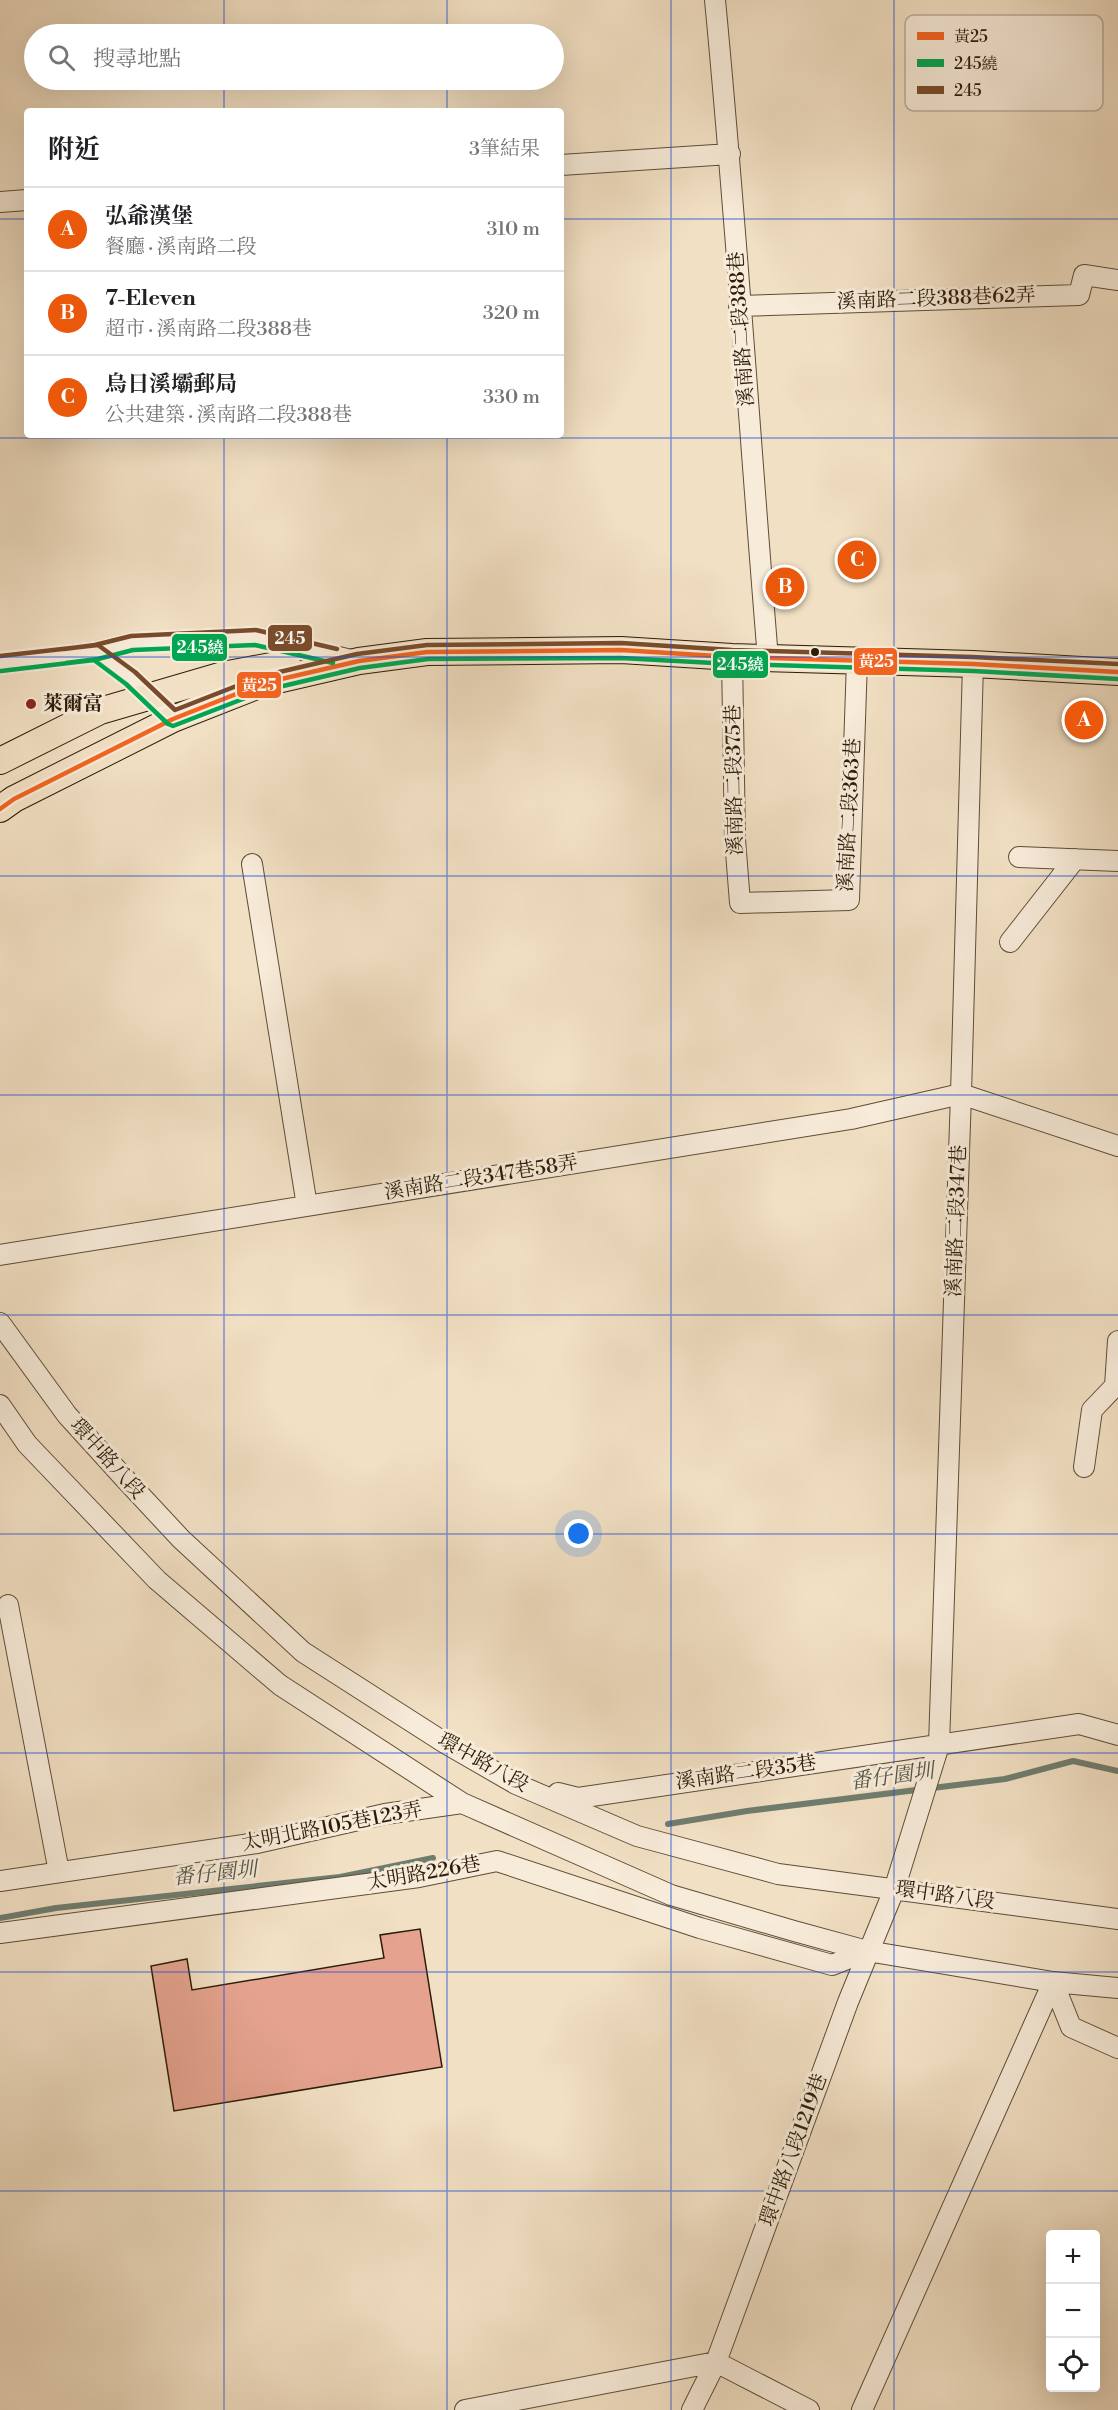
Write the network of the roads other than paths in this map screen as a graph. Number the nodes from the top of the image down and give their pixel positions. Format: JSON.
{"nodes":[{"id":1,"x":716,"y":0,"type":"edge"},
{"id":2,"x":730,"y":154,"type":"junction"},
{"id":3,"x":564,"y":165,"type":"edge"},
{"id":4,"x":24,"y":200,"type":"edge"},
{"id":5,"x":0,"y":202,"type":"edge"},
{"id":6,"x":1118,"y":280,"type":"edge"},
{"id":7,"x":739,"y":306,"type":"junction"},
{"id":8,"x":96,"y":652,"type":"junction"},
{"id":9,"x":732,"y":657,"type":"junction"},
{"id":10,"x":768,"y":659,"type":"junction"},
{"id":11,"x":857,"y":660,"type":"junction"},
{"id":12,"x":359,"y":662,"type":"junction"},
{"id":13,"x":0,"y":664,"type":"edge"},
{"id":14,"x":973,"y":664,"type":"junction"},
{"id":15,"x":1118,"y":672,"type":"edge"},
{"id":16,"x":150,"y":696,"type":"junction"},
{"id":17,"x":173,"y":719,"type":"junction"},
{"id":18,"x":0,"y":761,"type":"edge"},
{"id":19,"x":0,"y":809,"type":"edge"},
{"id":20,"x":1019,"y":857,"type":"dead end"},
{"id":21,"x":1074,"y":859,"type":"junction"},
{"id":22,"x":1118,"y":861,"type":"edge"},
{"id":23,"x":252,"y":864,"type":"dead end"},
{"id":24,"x":740,"y":903,"type":"joint"},
{"id":25,"x":1010,"y":942,"type":"dead end"},
{"id":26,"x":962,"y":1094,"type":"junction"},
{"id":27,"x":1118,"y":1146,"type":"edge"},
{"id":28,"x":307,"y":1206,"type":"junction"},
{"id":29,"x":0,"y":1255,"type":"edge"},
{"id":30,"x":0,"y":1323,"type":"edge"},
{"id":31,"x":1118,"y":1341,"type":"edge"},
{"id":32,"x":0,"y":1405,"type":"edge"},
{"id":33,"x":1084,"y":1467,"type":"dead end"},
{"id":34,"x":8,"y":1605,"type":"dead end"},
{"id":35,"x":1118,"y":1735,"type":"edge"},
{"id":36,"x":939,"y":1745,"type":"junction"},
{"id":37,"x":516,"y":1784,"type":"junction"},
{"id":38,"x":923,"y":1797,"type":"joint"},
{"id":39,"x":462,"y":1803,"type":"junction"},
{"id":40,"x":59,"y":1872,"type":"junction"},
{"id":41,"x":0,"y":1881,"type":"edge"},
{"id":42,"x":894,"y":1890,"type":"junction"},
{"id":43,"x":1118,"y":1919,"type":"edge"},
{"id":44,"x":0,"y":1933,"type":"edge"},
{"id":45,"x":867,"y":1950,"type":"junction"},
{"id":46,"x":1053,"y":1982,"type":"junction"},
{"id":47,"x":1118,"y":1988,"type":"edge"},
{"id":48,"x":1118,"y":2048,"type":"edge"},
{"id":49,"x":716,"y":2362,"type":"junction"},
{"id":50,"x":465,"y":2410,"type":"edge"},
{"id":51,"x":692,"y":2410,"type":"edge"},
{"id":52,"x":809,"y":2410,"type":"edge"},
{"id":53,"x":862,"y":2410,"type":"edge"}],
"edges":[{"from":1,"to":2,"type":"street","name":"溪南路二段388巷"},
{"from":2,"to":3,"type":"street"},
{"from":2,"to":7,"type":"street","name":"溪南路二段388巷"},
{"from":4,"to":5,"type":"street"},
{"from":6,"to":7,"type":"street","name":"溪南路二段388巷62弄"},
{"from":7,"to":10,"type":"street","name":"溪南路二段388巷"},
{"from":8,"to":12,"type":"street"},
{"from":8,"to":13,"type":"street"},
{"from":8,"to":16,"type":"street"},
{"from":9,"to":10,"type":"main road"},
{"from":9,"to":12,"type":"main road"},
{"from":9,"to":24,"type":"street","name":"溪南路二段375巷"},
{"from":10,"to":11,"type":"main road"},
{"from":11,"to":14,"type":"main road"},
{"from":11,"to":24,"type":"street","name":"溪南路二段363巷"},
{"from":12,"to":16,"type":"main road"},
{"from":12,"to":17,"type":"main road"},
{"from":14,"to":15,"type":"main road"},
{"from":14,"to":26,"type":"street","name":"溪南路二段347巷"},
{"from":16,"to":17,"type":"street"},
{"from":16,"to":18,"type":"main road"},
{"from":17,"to":19,"type":"main road"},
{"from":20,"to":21,"type":"street"},
{"from":21,"to":22,"type":"street"},
{"from":21,"to":25,"type":"street"},
{"from":23,"to":28,"type":"street"},
{"from":26,"to":27,"type":"street"},
{"from":26,"to":28,"type":"street","name":"溪南路二段347巷58弄"},
{"from":26,"to":36,"type":"street","name":"溪南路二段347巷"},
{"from":28,"to":29,"type":"street","name":"溪南路二段347巷58弄"},
{"from":30,"to":37,"type":"street","name":"環中路八段"},
{"from":31,"to":33,"type":"street"},
{"from":32,"to":39,"type":"street","name":"環中路八段"},
{"from":34,"to":40,"type":"street"},
{"from":35,"to":36,"type":"street","name":"溪南路二段35巷"},
{"from":36,"to":37,"type":"street","name":"溪南路二段35巷"},
{"from":36,"to":38,"type":"street","name":"溪南路二段347巷"},
{"from":37,"to":42,"type":"street","name":"環中路八段"},
{"from":38,"to":42,"type":"street","name":"環中路八段1219巷"},
{"from":39,"to":40,"type":"street","name":"太明北路105巷123弄"},
{"from":39,"to":45,"type":"street","name":"環中路八段"},
{"from":40,"to":41,"type":"street","name":"太明北路105巷123弄"},
{"from":42,"to":43,"type":"street","name":"環中路八段"},
{"from":42,"to":45,"type":"street","name":"環中路八段1219巷"},
{"from":44,"to":45,"type":"street","name":"太明路226巷"},
{"from":45,"to":46,"type":"street","name":"環中路八段"},
{"from":45,"to":49,"type":"street","name":"環中路八段1219巷"},
{"from":46,"to":47,"type":"street","name":"環中路八段"},
{"from":46,"to":48,"type":"street"},
{"from":46,"to":53,"type":"street"},
{"from":49,"to":50,"type":"street"},
{"from":49,"to":51,"type":"street","name":"環中路八段1219巷"},
{"from":49,"to":52,"type":"street"}]}
